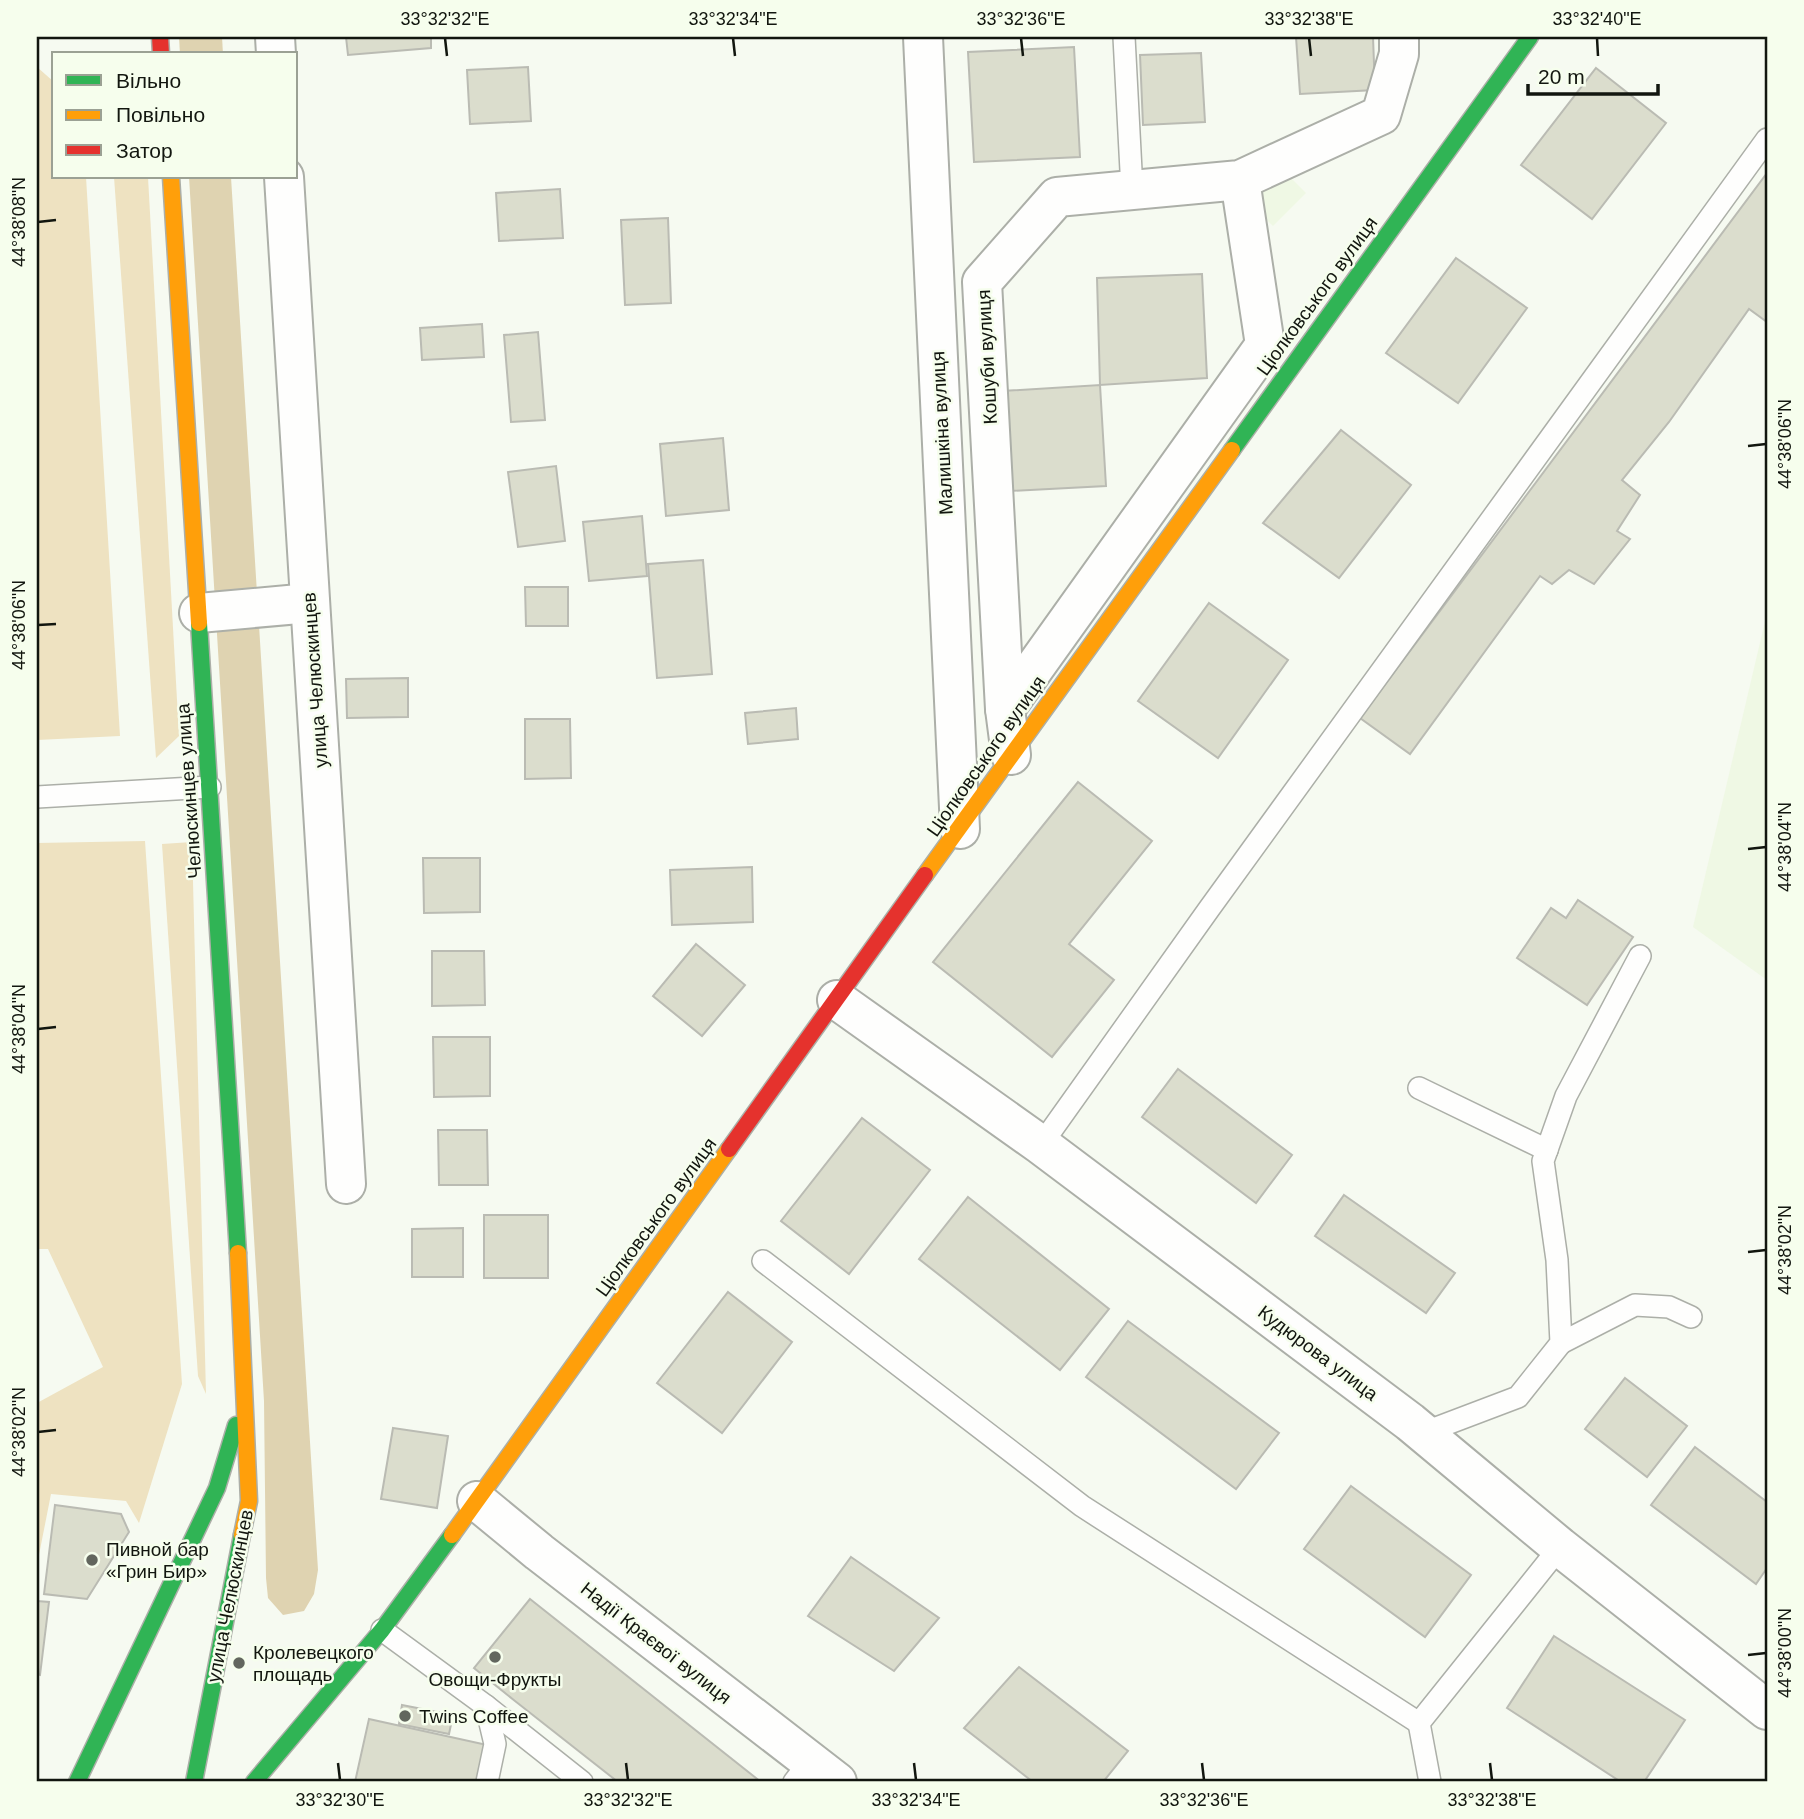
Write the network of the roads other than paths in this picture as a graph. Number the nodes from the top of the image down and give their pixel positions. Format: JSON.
{"nodes":[{"id":1,"x":923,"y":37,"type":"edge"},
{"id":2,"x":1124,"y":37,"type":"edge"},
{"id":3,"x":1399,"y":37,"type":"edge"},
{"id":4,"x":1530,"y":37,"type":"edge"},
{"id":5,"x":1767,"y":139,"type":"edge"},
{"id":6,"x":171,"y":178,"type":"edge"},
{"id":7,"x":284,"y":178,"type":"edge"},
{"id":8,"x":1240,"y":180,"type":"junction"},
{"id":9,"x":1132,"y":190,"type":"junction"},
{"id":10,"x":310,"y":603,"type":"junction"},
{"id":11,"x":199,"y":613,"type":"junction"},
{"id":12,"x":1005,"y":709,"type":"junction"},
{"id":13,"x":1011,"y":755,"type":"junction"},
{"id":14,"x":210,"y":787,"type":"junction"},
{"id":15,"x":37,"y":797,"type":"edge"},
{"id":16,"x":960,"y":829,"type":"junction"},
{"id":17,"x":1640,"y":956,"type":"dead end"},
{"id":18,"x":847,"y":1006,"type":"junction"},
{"id":19,"x":1419,"y":1088,"type":"dead end"},
{"id":20,"x":1041,"y":1145,"type":"junction"},
{"id":21,"x":1547,"y":1150,"type":"junction"},
{"id":22,"x":346,"y":1184,"type":"dead end"},
{"id":23,"x":763,"y":1261,"type":"dead end"},
{"id":24,"x":1691,"y":1317,"type":"dead end"},
{"id":25,"x":1561,"y":1343,"type":"junction"},
{"id":26,"x":243,"y":1403,"type":"junction"},
{"id":27,"x":1423,"y":1433,"type":"junction"},
{"id":28,"x":477,"y":1501,"type":"junction"},
{"id":29,"x":1560,"y":1548,"type":"junction"},
{"id":30,"x":382,"y":1630,"type":"junction"},
{"id":31,"x":485,"y":1706,"type":"junction"},
{"id":32,"x":1767,"y":1710,"type":"edge"},
{"id":33,"x":1419,"y":1723,"type":"junction"},
{"id":34,"x":814,"y":1775,"type":"edge"},
{"id":35,"x":78,"y":1782,"type":"edge"},
{"id":36,"x":194,"y":1782,"type":"edge"},
{"id":37,"x":254,"y":1782,"type":"edge"},
{"id":38,"x":487,"y":1782,"type":"edge"},
{"id":39,"x":582,"y":1782,"type":"edge"},
{"id":40,"x":1430,"y":1782,"type":"edge"}],
"edges":[{"from":1,"to":16,"type":"street","name":"Малишкіна вулиця"},
{"from":2,"to":9,"type":"lane"},
{"from":3,"to":8,"type":"street","name":"Кошуби вулиця"},
{"from":4,"to":13,"type":"main road","name":"Ціолковського вулиця"},
{"from":5,"to":20,"type":"lane"},
{"from":6,"to":11,"type":"main road","name":"Челюскинцев улица"},
{"from":7,"to":10,"type":"street","name":"улица Челюскинцев"},
{"from":8,"to":9,"type":"street","name":"Кошуби вулиця"},
{"from":8,"to":12,"type":"street"},
{"from":9,"to":12,"type":"street","name":"Кошуби вулиця"},
{"from":10,"to":11,"type":"street"},
{"from":10,"to":22,"type":"street","name":"улица Челюскинцев"},
{"from":11,"to":14,"type":"main road","name":"Челюскинцев улица"},
{"from":12,"to":13,"type":"street","name":"Кошуби вулиця"},
{"from":13,"to":16,"type":"main road","name":"Ціолковського вулиця"},
{"from":14,"to":15,"type":"lane"},
{"from":14,"to":26,"type":"main road","name":"Челюскинцев улица"},
{"from":16,"to":18,"type":"main road","name":"Ціолковського вулиця"},
{"from":17,"to":21,"type":"lane"},
{"from":18,"to":20,"type":"street","name":"Кудюрова улица"},
{"from":18,"to":28,"type":"main road","name":"Ціолковського вулиця"},
{"from":19,"to":21,"type":"lane"},
{"from":20,"to":27,"type":"street","name":"Кудюрова улица"},
{"from":21,"to":25,"type":"lane"},
{"from":23,"to":33,"type":"lane"},
{"from":24,"to":25,"type":"lane"},
{"from":25,"to":27,"type":"lane"},
{"from":26,"to":35,"type":"main road","name":"улица Челюскинцев"},
{"from":26,"to":36,"type":"main road","name":"улица Челюскинцев"},
{"from":27,"to":29,"type":"street","name":"Кудюрова улица"},
{"from":28,"to":30,"type":"main road","name":"Ціолковського вулиця"},
{"from":28,"to":34,"type":"street","name":"Надії Краєвої вулиця"},
{"from":29,"to":32,"type":"street","name":"Кудюрова улица"},
{"from":29,"to":33,"type":"lane"},
{"from":30,"to":31,"type":"lane"},
{"from":30,"to":37,"type":"main road","name":"Ціолковського вулиця"},
{"from":31,"to":38,"type":"lane"},
{"from":31,"to":39,"type":"lane"},
{"from":33,"to":40,"type":"lane"}]}
